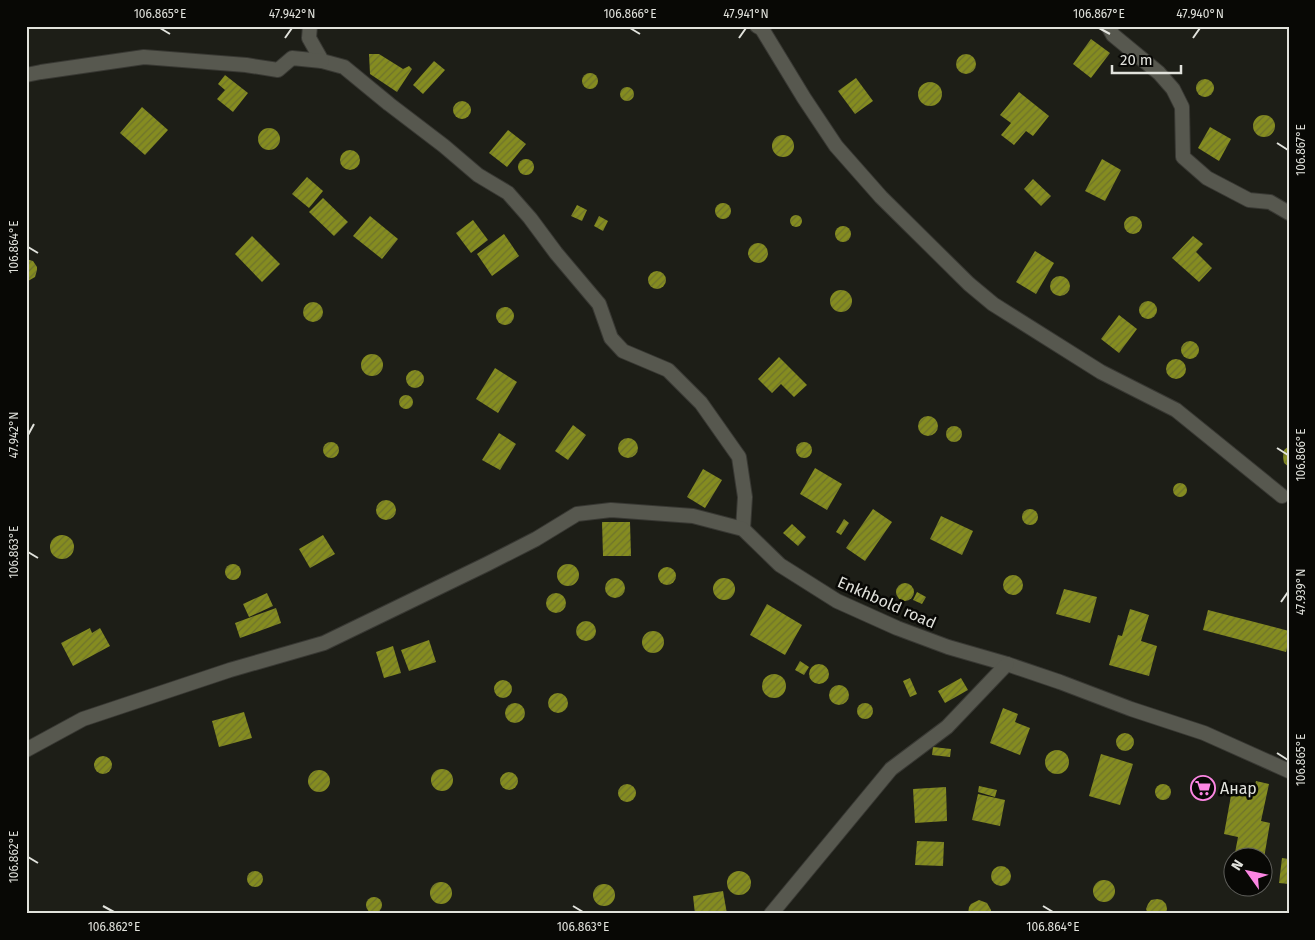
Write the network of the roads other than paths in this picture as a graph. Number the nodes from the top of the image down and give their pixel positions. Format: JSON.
{"nodes":[{"id":1,"x":310,"y":26,"type":"edge"},
{"id":2,"x":756,"y":26,"type":"edge"},
{"id":3,"x":1108,"y":26,"type":"edge"},
{"id":4,"x":322,"y":62,"type":"junction"},
{"id":5,"x":26,"y":75,"type":"edge"},
{"id":6,"x":1289,"y":213,"type":"edge"},
{"id":7,"x":1282,"y":496,"type":"dead end"},
{"id":8,"x":743,"y":529,"type":"junction"},
{"id":9,"x":1007,"y":664,"type":"junction"},
{"id":10,"x":26,"y":750,"type":"edge"},
{"id":11,"x":1289,"y":770,"type":"edge"},
{"id":12,"x":771,"y":914,"type":"edge"}],
"edges":[{"from":1,"to":4,"type":"street"},
{"from":2,"to":7,"type":"street"},
{"from":3,"to":6,"type":"street"},
{"from":4,"to":5,"type":"street"},
{"from":4,"to":8,"type":"street"},
{"from":8,"to":9,"type":"street","name":"Enkhbold road"},
{"from":8,"to":10,"type":"street","name":"Enkhbold road"},
{"from":9,"to":11,"type":"street","name":"Enkhbold road"},
{"from":9,"to":12,"type":"street"}]}
